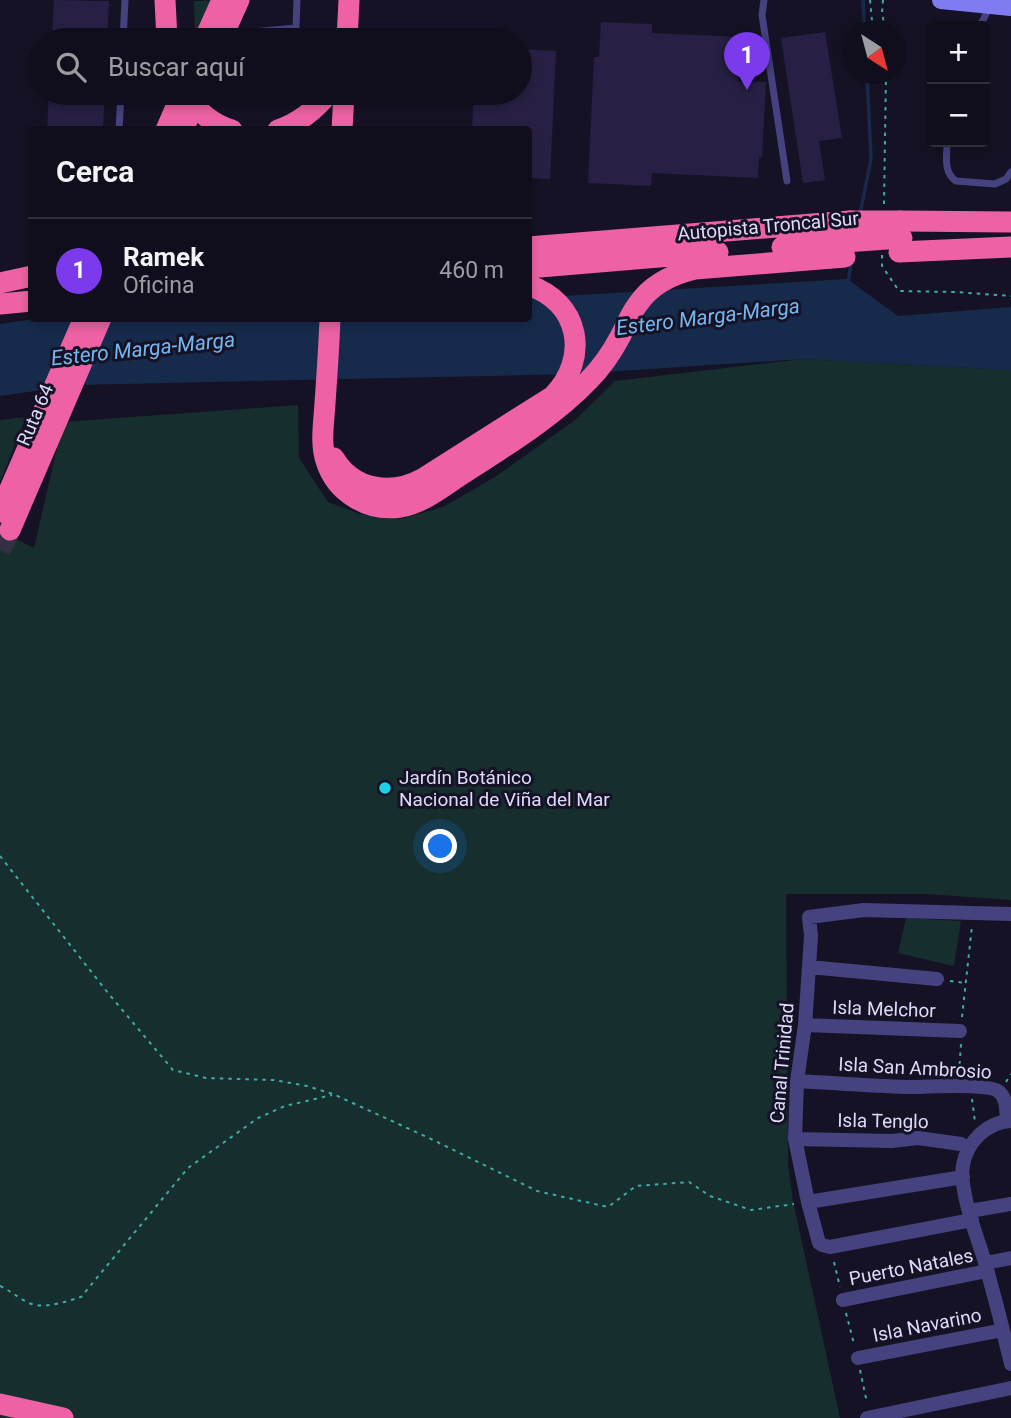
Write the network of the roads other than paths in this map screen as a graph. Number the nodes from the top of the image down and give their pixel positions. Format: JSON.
{"nodes":[{"id":1,"x":125,"y":0,"type":"edge"},
{"id":2,"x":165,"y":0,"type":"edge"},
{"id":3,"x":176,"y":0,"type":"edge"},
{"id":4,"x":222,"y":0,"type":"edge"},
{"id":5,"x":239,"y":0,"type":"edge"},
{"id":6,"x":297,"y":0,"type":"edge"},
{"id":7,"x":349,"y":0,"type":"edge"},
{"id":8,"x":764,"y":0,"type":"edge"},
{"id":9,"x":941,"y":0,"type":"edge"},
{"id":10,"x":990,"y":5,"type":"junction"},
{"id":11,"x":1011,"y":7,"type":"edge"},
{"id":12,"x":982,"y":21,"type":"edge"},
{"id":13,"x":124,"y":28,"type":"edge"},
{"id":14,"x":167,"y":28,"type":"edge"},
{"id":15,"x":168,"y":28,"type":"edge"},
{"id":16,"x":209,"y":28,"type":"edge"},
{"id":17,"x":227,"y":28,"type":"edge"},
{"id":18,"x":296,"y":28,"type":"edge"},
{"id":19,"x":348,"y":28,"type":"edge"},
{"id":20,"x":120,"y":105,"type":"edge"},
{"id":21,"x":177,"y":105,"type":"edge"},
{"id":22,"x":194,"y":105,"type":"edge"},
{"id":23,"x":194,"y":105,"type":"edge"},
{"id":24,"x":318,"y":105,"type":"edge"},
{"id":25,"x":343,"y":105,"type":"edge"},
{"id":26,"x":119,"y":126,"type":"edge"},
{"id":27,"x":168,"y":126,"type":"edge"},
{"id":28,"x":185,"y":126,"type":"edge"},
{"id":29,"x":222,"y":126,"type":"edge"},
{"id":30,"x":286,"y":126,"type":"edge"},
{"id":31,"x":342,"y":126,"type":"edge"},
{"id":32,"x":947,"y":147,"type":"edge"},
{"id":33,"x":1011,"y":172,"type":"edge"},
{"id":34,"x":787,"y":181,"type":"dead end"},
{"id":35,"x":1011,"y":222,"type":"edge"},
{"id":36,"x":532,"y":235,"type":"edge"},
{"id":37,"x":846,"y":240,"type":"junction"},
{"id":38,"x":1011,"y":240,"type":"edge"},
{"id":39,"x":896,"y":241,"type":"junction"},
{"id":40,"x":532,"y":247,"type":"edge"},
{"id":41,"x":1011,"y":247,"type":"edge"},
{"id":42,"x":532,"y":268,"type":"edge"},
{"id":43,"x":28,"y":277,"type":"edge"},
{"id":44,"x":28,"y":284,"type":"edge"},
{"id":45,"x":0,"y":285,"type":"edge"},
{"id":46,"x":532,"y":287,"type":"edge"},
{"id":47,"x":28,"y":301,"type":"edge"},
{"id":48,"x":0,"y":304,"type":"edge"},
{"id":49,"x":82,"y":322,"type":"edge"},
{"id":50,"x":99,"y":322,"type":"edge"},
{"id":51,"x":330,"y":322,"type":"edge"},
{"id":52,"x":323,"y":429,"type":"junction"},
{"id":53,"x":5,"y":521,"type":"edge"},
{"id":54,"x":1011,"y":914,"type":"edge"},
{"id":55,"x":809,"y":967,"type":"junction"},
{"id":56,"x":937,"y":979,"type":"road end"},
{"id":57,"x":805,"y":1025,"type":"junction"},
{"id":58,"x":960,"y":1031,"type":"road end"},
{"id":59,"x":797,"y":1082,"type":"junction"},
{"id":60,"x":1009,"y":1121,"type":"edge"},
{"id":61,"x":795,"y":1139,"type":"junction"},
{"id":62,"x":973,"y":1142,"type":"junction"},
{"id":63,"x":963,"y":1177,"type":"junction"},
{"id":64,"x":808,"y":1202,"type":"junction"},
{"id":65,"x":1011,"y":1204,"type":"edge"},
{"id":66,"x":971,"y":1216,"type":"junction"},
{"id":67,"x":1011,"y":1258,"type":"edge"},
{"id":68,"x":986,"y":1267,"type":"junction"},
{"id":69,"x":843,"y":1300,"type":"road end"},
{"id":70,"x":1005,"y":1326,"type":"edge"},
{"id":71,"x":858,"y":1358,"type":"dead end"},
{"id":72,"x":1011,"y":1364,"type":"edge"},
{"id":73,"x":1011,"y":1388,"type":"edge"},
{"id":74,"x":0,"y":1404,"type":"edge"},
{"id":75,"x":63,"y":1418,"type":"edge"},
{"id":76,"x":867,"y":1418,"type":"edge"}],
"edges":[{"from":1,"to":13,"type":"lane"},
{"from":2,"to":14,"type":"highway"},
{"from":3,"to":15,"type":"highway"},
{"from":4,"to":16,"type":"highway"},
{"from":5,"to":17,"type":"highway"},
{"from":6,"to":18,"type":"lane"},
{"from":7,"to":19,"type":"highway"},
{"from":8,"to":34,"type":"lane"},
{"from":9,"to":10,"type":"main road"},
{"from":10,"to":11,"type":"main road"},
{"from":10,"to":12,"type":"lane"},
{"from":20,"to":26,"type":"lane"},
{"from":21,"to":27,"type":"highway","bridge":true},
{"from":22,"to":29,"type":"highway"},
{"from":23,"to":28,"type":"highway","bridge":true},
{"from":24,"to":30,"type":"highway"},
{"from":25,"to":31,"type":"highway"},
{"from":32,"to":33,"type":"lane"},
{"from":35,"to":39,"type":"highway","name":"Autopista Troncal Sur"},
{"from":36,"to":37,"type":"highway"},
{"from":37,"to":39,"type":"highway","name":"Autopista Troncal Sur","bridge":true},
{"from":37,"to":40,"type":"highway","name":"Autopista Troncal Sur"},
{"from":37,"to":42,"type":"highway","name":"Autopista Troncal Sur"},
{"from":37,"to":52,"type":"highway"},
{"from":38,"to":39,"type":"highway","name":"Autopista Troncal Sur"},
{"from":39,"to":41,"type":"highway"},
{"from":43,"to":45,"type":"highway"},
{"from":44,"to":45,"type":"highway"},
{"from":46,"to":52,"type":"highway"},
{"from":47,"to":48,"type":"highway"},
{"from":49,"to":53,"type":"highway","name":"Ruta 64"},
{"from":50,"to":53,"type":"highway","name":"Ruta 64"},
{"from":51,"to":52,"type":"highway"},
{"from":54,"to":55,"type":"street","name":"Canal Trinidad"},
{"from":55,"to":56,"type":"street"},
{"from":55,"to":57,"type":"street","name":"Canal Trinidad"},
{"from":57,"to":58,"type":"street","name":"Isla Melchor"},
{"from":57,"to":59,"type":"street","name":"Canal Trinidad"},
{"from":59,"to":60,"type":"street","name":"Isla San Ambrosio"},
{"from":59,"to":61,"type":"street","name":"Canal Trinidad"},
{"from":60,"to":62,"type":"street"},
{"from":61,"to":62,"type":"street","name":"Isla Tenglo"},
{"from":61,"to":64,"type":"street","name":"Canal Trinidad"},
{"from":62,"to":63,"type":"street"},
{"from":63,"to":64,"type":"street"},
{"from":63,"to":66,"type":"street"},
{"from":64,"to":66,"type":"street","name":"Canal Trinidad"},
{"from":65,"to":66,"type":"street"},
{"from":66,"to":68,"type":"street"},
{"from":67,"to":68,"type":"street","name":"Puerto Natales"},
{"from":68,"to":69,"type":"street","name":"Puerto Natales"},
{"from":68,"to":70,"type":"street"},
{"from":70,"to":71,"type":"street","name":"Isla Navarino"},
{"from":70,"to":72,"type":"street"},
{"from":73,"to":76,"type":"street"},
{"from":74,"to":75,"type":"highway"}]}
